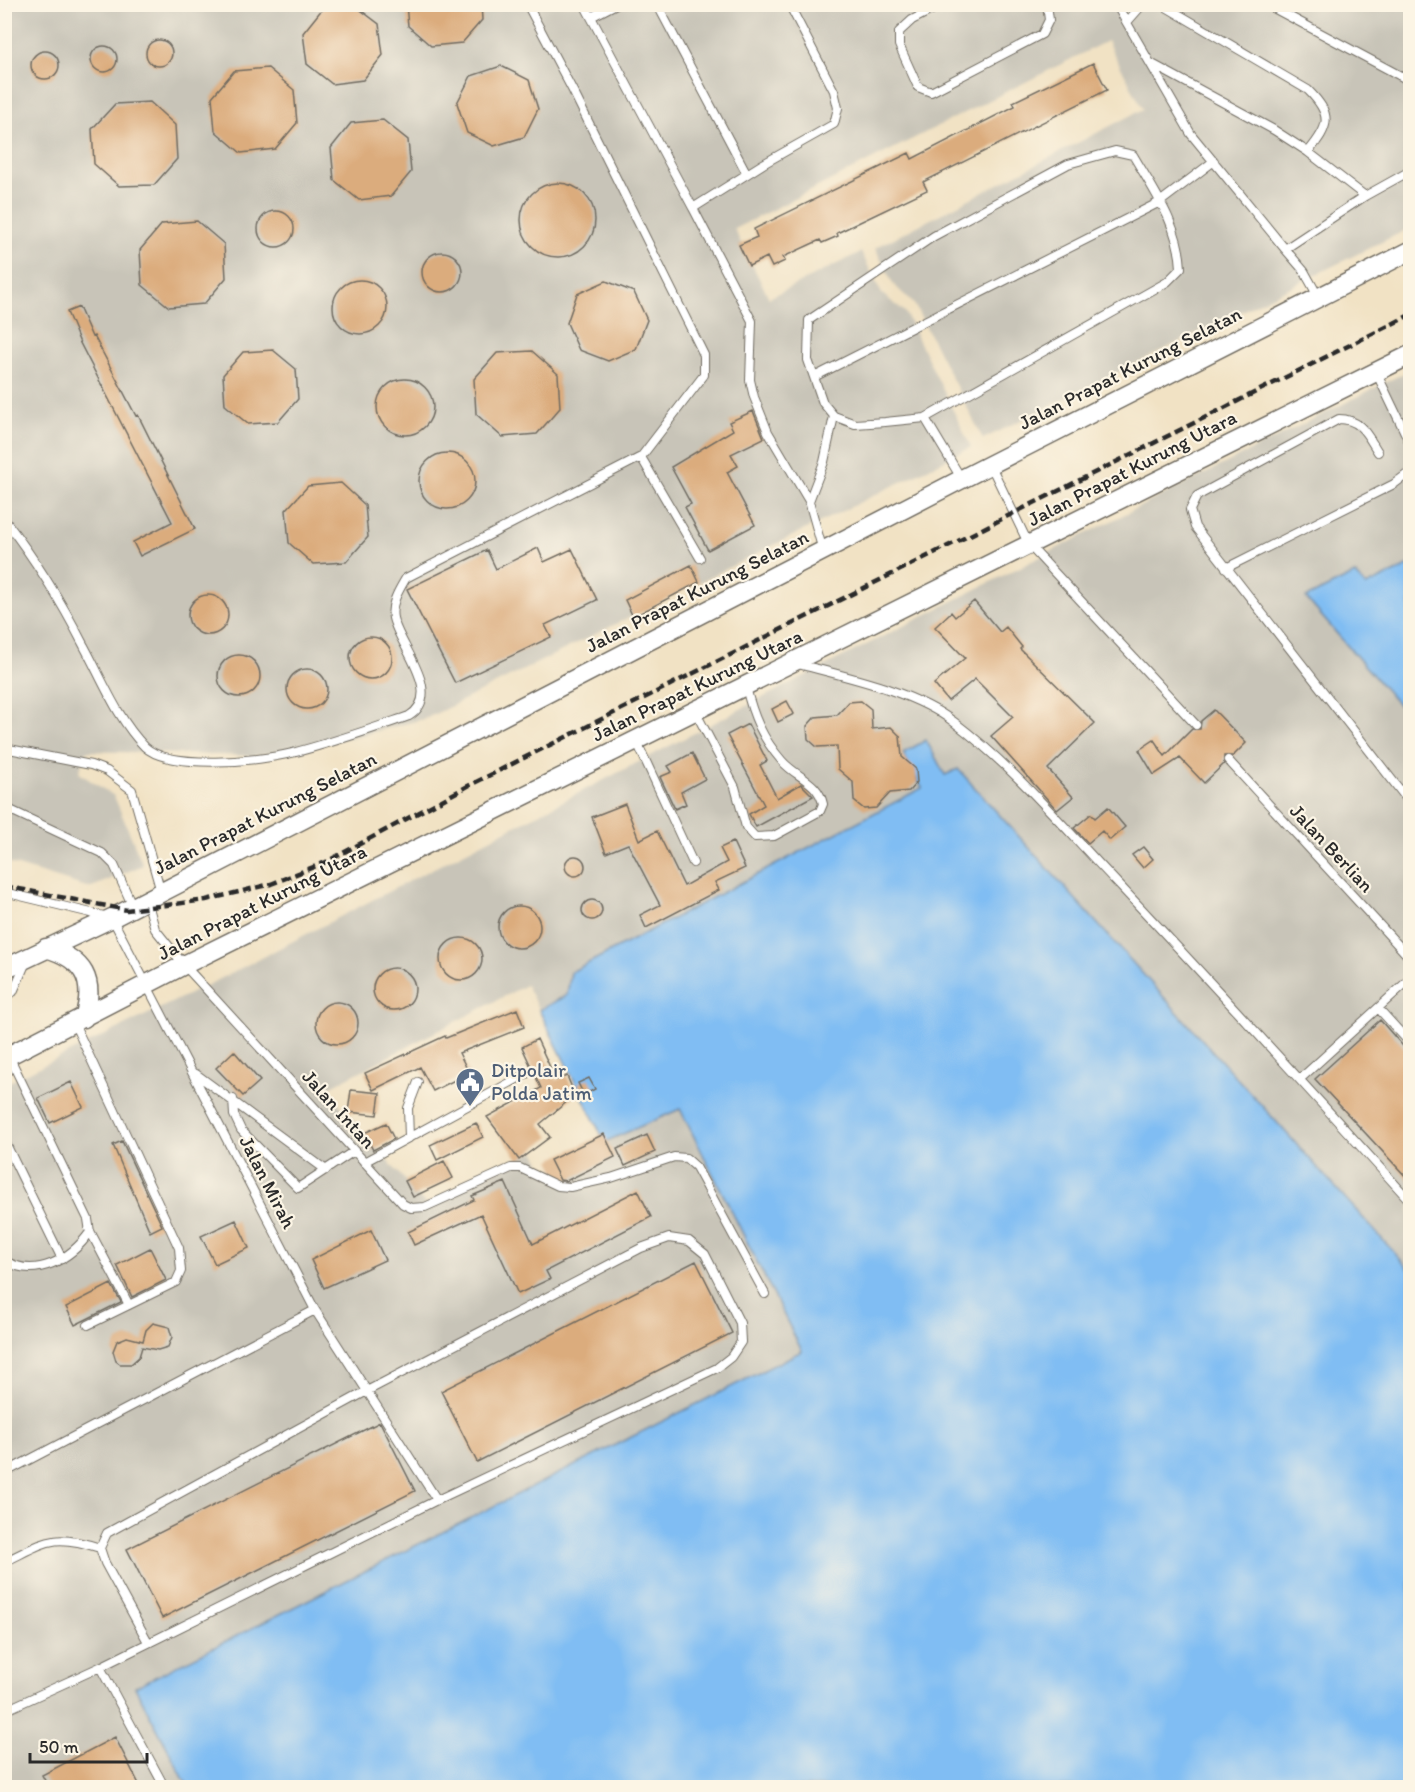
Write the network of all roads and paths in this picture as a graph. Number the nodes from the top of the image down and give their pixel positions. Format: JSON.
{"nodes":[{"id":1,"x":527,"y":4,"type":"edge"},
{"id":2,"x":584,"y":4,"type":"edge"},
{"id":3,"x":616,"y":4,"type":"edge"},
{"id":4,"x":657,"y":4,"type":"edge"},
{"id":5,"x":789,"y":4,"type":"edge"},
{"id":6,"x":944,"y":4,"type":"edge"},
{"id":7,"x":1047,"y":4,"type":"edge"},
{"id":8,"x":1116,"y":4,"type":"edge"},
{"id":9,"x":1143,"y":4,"type":"edge"},
{"id":10,"x":1161,"y":4,"type":"edge"},
{"id":11,"x":1266,"y":4,"type":"edge"},
{"id":12,"x":591,"y":17,"type":"junction"},
{"id":13,"x":1128,"y":21,"type":"junction"},
{"id":14,"x":1153,"y":64,"type":"junction"},
{"id":15,"x":1410,"y":81,"type":"edge"},
{"id":16,"x":1308,"y":152,"type":"junction"},
{"id":17,"x":1215,"y":162,"type":"junction"},
{"id":18,"x":1410,"y":171,"type":"edge"},
{"id":19,"x":747,"y":174,"type":"junction"},
{"id":20,"x":1365,"y":196,"type":"junction"},
{"id":21,"x":1160,"y":202,"type":"junction"},
{"id":22,"x":693,"y":208,"type":"junction"},
{"id":23,"x":1285,"y":249,"type":"junction"},
{"id":24,"x":1410,"y":251,"type":"edge"},
{"id":25,"x":1318,"y":298,"type":"junction"},
{"id":26,"x":1410,"y":355,"type":"edge"},
{"id":27,"x":1376,"y":372,"type":"junction"},
{"id":28,"x":814,"y":377,"type":"junction"},
{"id":29,"x":834,"y":416,"type":"junction"},
{"id":30,"x":925,"y":418,"type":"junction"},
{"id":31,"x":1410,"y":444,"type":"edge"},
{"id":32,"x":1378,"y":452,"type":"dead end"},
{"id":33,"x":641,"y":457,"type":"junction"},
{"id":34,"x":990,"y":465,"type":"junction"},
{"id":35,"x":1410,"y":472,"type":"edge"},
{"id":36,"x":962,"y":479,"type":"junction"},
{"id":37,"x":809,"y":501,"type":"junction"},
{"id":38,"x":4,"y":519,"type":"edge"},
{"id":39,"x":1029,"y":545,"type":"junction"},
{"id":40,"x":824,"y":551,"type":"junction"},
{"id":41,"x":700,"y":558,"type":"dead end"},
{"id":42,"x":1226,"y":568,"type":"junction"},
{"id":43,"x":792,"y":662,"type":"junction"},
{"id":44,"x":746,"y":685,"type":"junction"},
{"id":45,"x":695,"y":710,"type":"junction"},
{"id":46,"x":1196,"y":725,"type":"dead end"},
{"id":47,"x":636,"y":740,"type":"junction"},
{"id":48,"x":4,"y":748,"type":"edge"},
{"id":49,"x":1228,"y":760,"type":"dead end"},
{"id":50,"x":1410,"y":803,"type":"edge"},
{"id":51,"x":4,"y":807,"type":"edge"},
{"id":52,"x":693,"y":863,"type":"dead end"},
{"id":53,"x":4,"y":892,"type":"edge"},
{"id":54,"x":147,"y":899,"type":"junction"},
{"id":55,"x":112,"y":918,"type":"junction"},
{"id":56,"x":46,"y":948,"type":"junction"},
{"id":57,"x":28,"y":958,"type":"junction"},
{"id":58,"x":1410,"y":958,"type":"edge"},
{"id":59,"x":184,"y":965,"type":"junction"},
{"id":60,"x":4,"y":969,"type":"edge"},
{"id":61,"x":1410,"y":979,"type":"edge"},
{"id":62,"x":147,"y":985,"type":"junction"},
{"id":63,"x":4,"y":997,"type":"edge"},
{"id":64,"x":1378,"y":1008,"type":"junction"},
{"id":65,"x":79,"y":1021,"type":"junction"},
{"id":66,"x":1410,"y":1043,"type":"edge"},
{"id":67,"x":7,"y":1057,"type":"edge"},
{"id":68,"x":195,"y":1074,"type":"junction"},
{"id":69,"x":526,"y":1074,"type":"dead end"},
{"id":70,"x":1300,"y":1079,"type":"junction"},
{"id":71,"x":418,"y":1083,"type":"dead end"},
{"id":72,"x":233,"y":1099,"type":"junction"},
{"id":73,"x":409,"y":1138,"type":"junction"},
{"id":74,"x":4,"y":1140,"type":"edge"},
{"id":75,"x":354,"y":1151,"type":"junction"},
{"id":76,"x":364,"y":1162,"type":"junction"},
{"id":77,"x":326,"y":1170,"type":"junction"},
{"id":78,"x":1410,"y":1201,"type":"edge"},
{"id":79,"x":89,"y":1228,"type":"junction"},
{"id":80,"x":62,"y":1258,"type":"junction"},
{"id":81,"x":4,"y":1260,"type":"edge"},
{"id":82,"x":765,"y":1294,"type":"dead end"},
{"id":83,"x":129,"y":1305,"type":"junction"},
{"id":84,"x":315,"y":1310,"type":"junction"},
{"id":85,"x":87,"y":1325,"type":"dead end"},
{"id":86,"x":365,"y":1392,"type":"junction"},
{"id":87,"x":4,"y":1473,"type":"edge"},
{"id":88,"x":437,"y":1500,"type":"junction"},
{"id":89,"x":100,"y":1548,"type":"junction"},
{"id":90,"x":4,"y":1562,"type":"edge"},
{"id":91,"x":148,"y":1642,"type":"junction"},
{"id":92,"x":100,"y":1667,"type":"junction"},
{"id":93,"x":5,"y":1710,"type":"edge"},
{"id":94,"x":165,"y":1788,"type":"edge"}],
"edges":[{"from":1,"to":33,"type":"lane"},
{"from":2,"to":12,"type":"lane"},
{"from":3,"to":12,"type":"lane"},
{"from":4,"to":19,"type":"lane"},
{"from":5,"to":19,"type":"lane"},
{"from":6,"to":7,"type":"lane"},
{"from":8,"to":13,"type":"lane"},
{"from":9,"to":13,"type":"lane"},
{"from":10,"to":16,"type":"lane"},
{"from":11,"to":15,"type":"lane"},
{"from":12,"to":22,"type":"lane"},
{"from":13,"to":14,"type":"lane"},
{"from":14,"to":16,"type":"lane"},
{"from":14,"to":17,"type":"lane"},
{"from":16,"to":20,"type":"lane"},
{"from":17,"to":21,"type":"lane"},
{"from":17,"to":23,"type":"lane"},
{"from":18,"to":20,"type":"lane"},
{"from":19,"to":22,"type":"lane"},
{"from":20,"to":23,"type":"lane"},
{"from":21,"to":28,"type":"lane"},
{"from":21,"to":28,"type":"lane"},
{"from":21,"to":30,"type":"lane"},
{"from":22,"to":37,"type":"lane"},
{"from":23,"to":25,"type":"lane"},
{"from":24,"to":25,"type":"street","name":"Jalan Prapat Kurung Selatan"},
{"from":25,"to":34,"type":"street","name":"Jalan Prapat Kurung Selatan"},
{"from":26,"to":27,"type":"street","name":"Jalan Prapat Kurung Utara"},
{"from":27,"to":31,"type":"lane"},
{"from":27,"to":39,"type":"street","name":"Jalan Prapat Kurung Utara"},
{"from":28,"to":29,"type":"lane"},
{"from":29,"to":30,"type":"lane"},
{"from":29,"to":37,"type":"lane"},
{"from":30,"to":36,"type":"lane"},
{"from":32,"to":42,"type":"lane"},
{"from":33,"to":38,"type":"lane"},
{"from":33,"to":41,"type":"lane"},
{"from":34,"to":36,"type":"street","name":"Jalan Prapat Kurung Selatan"},
{"from":34,"to":39,"type":"lane"},
{"from":35,"to":42,"type":"lane"},
{"from":36,"to":40,"type":"street","name":"Jalan Prapat Kurung Selatan"},
{"from":37,"to":40,"type":"lane"},
{"from":39,"to":43,"type":"street","name":"Jalan Prapat Kurung Utara"},
{"from":39,"to":46,"type":"lane"},
{"from":40,"to":54,"type":"street","name":"Jalan Prapat Kurung Selatan"},
{"from":42,"to":50,"type":"lane"},
{"from":43,"to":44,"type":"street","name":"Jalan Prapat Kurung Utara"},
{"from":43,"to":70,"type":"lane"},
{"from":44,"to":45,"type":"street","name":"Jalan Prapat Kurung Utara"},
{"from":44,"to":45,"type":"lane"},
{"from":45,"to":47,"type":"street","name":"Jalan Prapat Kurung Utara"},
{"from":47,"to":52,"type":"lane"},
{"from":47,"to":59,"type":"street","name":"Jalan Prapat Kurung Utara"},
{"from":48,"to":54,"type":"lane"},
{"from":49,"to":58,"type":"lane","name":"Jalan Berlian"},
{"from":51,"to":54,"type":"lane"},
{"from":53,"to":55,"type":"lane"},
{"from":54,"to":55,"type":"street","name":"Jalan Prapat Kurung Selatan"},
{"from":54,"to":59,"type":"lane","name":"Jalan Intan"},
{"from":55,"to":56,"type":"street","name":"Jalan Prapat Kurung Selatan"},
{"from":55,"to":62,"type":"lane","name":"Jalan Mirah"},
{"from":56,"to":57,"type":"street","name":"Jalan Prapat Kurung Selatan"},
{"from":56,"to":65,"type":"street"},
{"from":57,"to":60,"type":"street","name":"Jalan Prapat Kurung Selatan"},
{"from":57,"to":63,"type":"lane"},
{"from":59,"to":62,"type":"street","name":"Jalan Prapat Kurung Utara"},
{"from":59,"to":75,"type":"lane","name":"Jalan Intan"},
{"from":61,"to":64,"type":"lane"},
{"from":62,"to":65,"type":"street","name":"Jalan Prapat Kurung Utara"},
{"from":62,"to":68,"type":"lane","name":"Jalan Mirah"},
{"from":64,"to":66,"type":"lane"},
{"from":64,"to":70,"type":"lane"},
{"from":65,"to":67,"type":"street","name":"Jalan Prapat Kurung Utara"},
{"from":65,"to":83,"type":"lane"},
{"from":67,"to":79,"type":"lane"},
{"from":68,"to":72,"type":"lane"},
{"from":68,"to":84,"type":"lane","name":"Jalan Mirah"},
{"from":69,"to":73,"type":"lane"},
{"from":70,"to":78,"type":"lane"},
{"from":71,"to":73,"type":"lane"},
{"from":72,"to":77,"type":"lane"},
{"from":72,"to":77,"type":"lane"},
{"from":73,"to":76,"type":"lane"},
{"from":74,"to":80,"type":"lane"},
{"from":75,"to":76,"type":"lane","name":"Jalan Intan"},
{"from":75,"to":77,"type":"lane"},
{"from":76,"to":82,"type":"lane","name":"Jalan Intan"},
{"from":79,"to":80,"type":"lane"},
{"from":79,"to":83,"type":"lane"},
{"from":80,"to":81,"type":"lane"},
{"from":83,"to":85,"type":"lane"},
{"from":84,"to":86,"type":"lane","name":"Jalan Mirah"},
{"from":84,"to":87,"type":"lane"},
{"from":86,"to":88,"type":"lane","name":"Jalan Mirah"},
{"from":86,"to":88,"type":"lane"},
{"from":86,"to":89,"type":"lane"},
{"from":88,"to":91,"type":"lane"},
{"from":89,"to":90,"type":"lane"},
{"from":89,"to":91,"type":"lane"},
{"from":91,"to":92,"type":"lane"},
{"from":92,"to":93,"type":"lane"},
{"from":92,"to":94,"type":"lane"}]}
